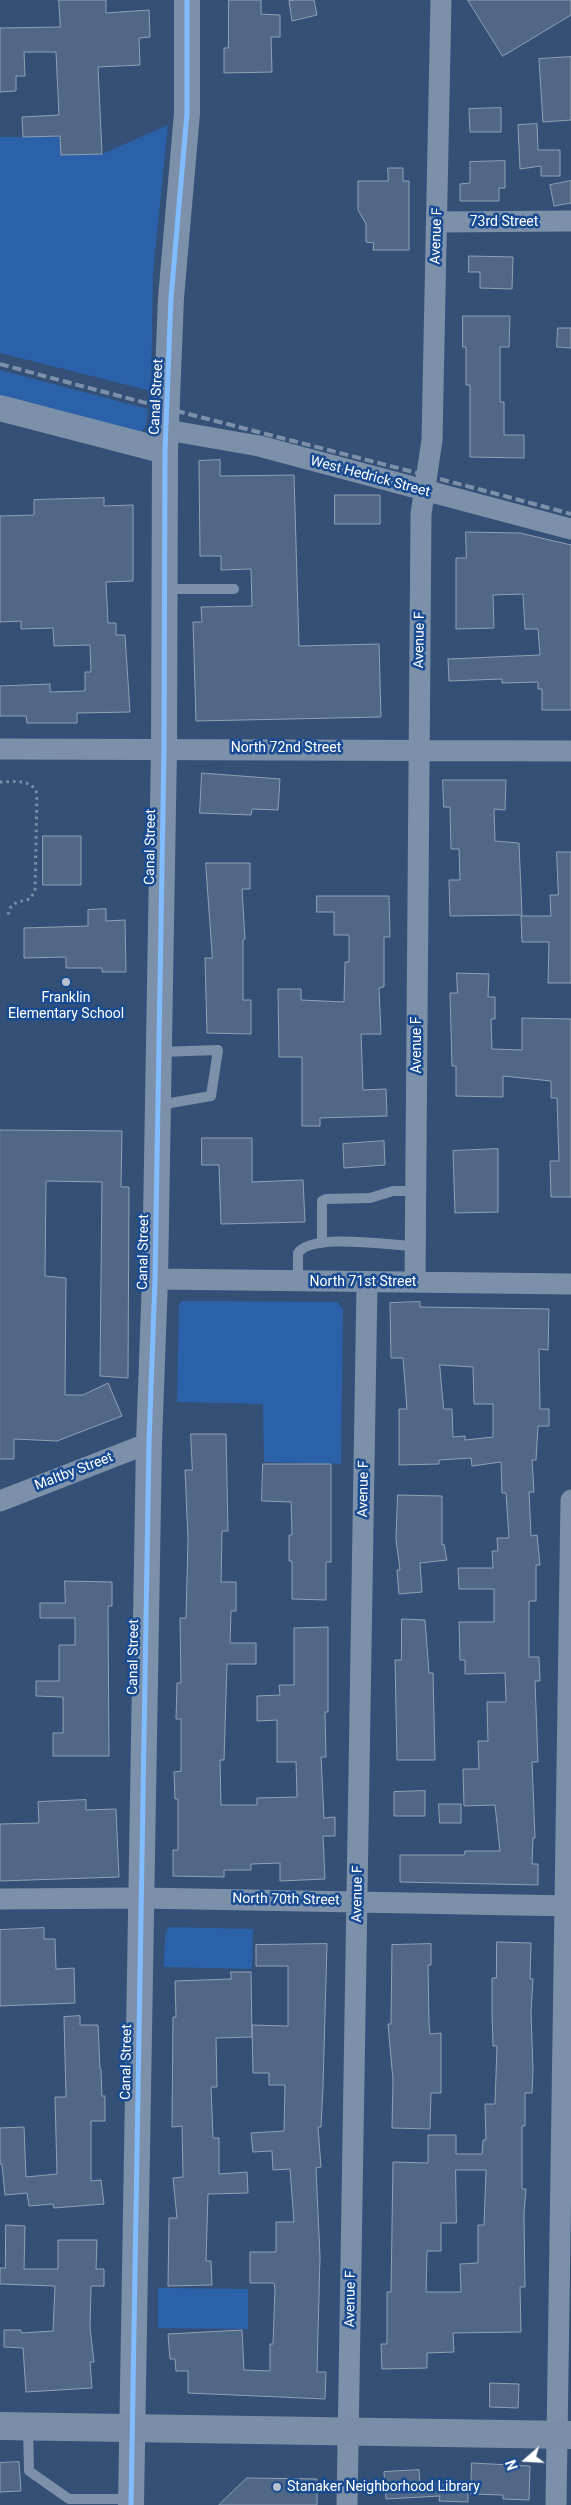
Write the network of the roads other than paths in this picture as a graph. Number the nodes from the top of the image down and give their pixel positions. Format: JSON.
{"nodes":[{"id":1,"x":188,"y":0,"type":"edge"},
{"id":2,"x":441,"y":0,"type":"edge"},
{"id":3,"x":571,"y":221,"type":"edge"},
{"id":4,"x":437,"y":222,"type":"junction"},
{"id":5,"x":0,"y":408,"type":"edge"},
{"id":6,"x":166,"y":440,"type":"junction"},
{"id":7,"x":425,"y":492,"type":"junction"},
{"id":8,"x":571,"y":529,"type":"edge"},
{"id":9,"x":165,"y":589,"type":"junction"},
{"id":10,"x":234,"y":589,"type":"dead end"},
{"id":11,"x":0,"y":748,"type":"edge"},
{"id":12,"x":164,"y":748,"type":"junction"},
{"id":13,"x":419,"y":748,"type":"junction"},
{"id":14,"x":571,"y":750,"type":"edge"},
{"id":15,"x":159,"y":1052,"type":"junction"},
{"id":16,"x":158,"y":1105,"type":"junction"},
{"id":17,"x":416,"y":1192,"type":"junction"},
{"id":18,"x":322,"y":1243,"type":"junction"},
{"id":19,"x":415,"y":1246,"type":"junction"},
{"id":20,"x":154,"y":1279,"type":"junction"},
{"id":21,"x":298,"y":1281,"type":"junction"},
{"id":22,"x":367,"y":1282,"type":"junction"},
{"id":23,"x":415,"y":1282,"type":"junction"},
{"id":24,"x":571,"y":1284,"type":"edge"},
{"id":25,"x":148,"y":1443,"type":"junction"},
{"id":26,"x":571,"y":1500,"type":"edge"},
{"id":27,"x":0,"y":1501,"type":"edge"},
{"id":28,"x":142,"y":1898,"type":"junction"},
{"id":29,"x":0,"y":1899,"type":"edge"},
{"id":30,"x":358,"y":1902,"type":"junction"},
{"id":31,"x":568,"y":1906,"type":"edge"},
{"id":32,"x":0,"y":2426,"type":"edge"},
{"id":33,"x":28,"y":2426,"type":"junction"},
{"id":34,"x":132,"y":2428,"type":"junction"},
{"id":35,"x":348,"y":2432,"type":"junction"},
{"id":36,"x":564,"y":2435,"type":"edge"},
{"id":37,"x":131,"y":2502,"type":"edge"},
{"id":38,"x":347,"y":2505,"type":"edge"},
{"id":39,"x":556,"y":2505,"type":"edge"}],
"edges":[{"from":1,"to":6,"type":"street","name":"Canal Street"},
{"from":2,"to":4,"type":"street","name":"Avenue F"},
{"from":3,"to":4,"type":"street","name":"73rd Street"},
{"from":4,"to":7,"type":"street","name":"Avenue F"},
{"from":5,"to":6,"type":"street","name":"West Hedrick Street"},
{"from":6,"to":7,"type":"street","name":"West Hedrick Street"},
{"from":6,"to":9,"type":"street","name":"Canal Street"},
{"from":7,"to":8,"type":"street","name":"West Hedrick Street"},
{"from":7,"to":13,"type":"street","name":"Avenue F"},
{"from":9,"to":10,"type":"lane"},
{"from":9,"to":12,"type":"street","name":"Canal Street"},
{"from":11,"to":12,"type":"street","name":"North 72nd Street"},
{"from":12,"to":13,"type":"street","name":"North 72nd Street"},
{"from":12,"to":15,"type":"street","name":"Canal Street"},
{"from":13,"to":14,"type":"street","name":"North 72nd Street"},
{"from":13,"to":17,"type":"street","name":"Avenue F"},
{"from":15,"to":16,"type":"street","name":"Canal Street"},
{"from":15,"to":16,"type":"lane"},
{"from":16,"to":20,"type":"street","name":"Canal Street"},
{"from":17,"to":18,"type":"lane"},
{"from":17,"to":19,"type":"street","name":"Avenue F"},
{"from":18,"to":19,"type":"lane"},
{"from":18,"to":21,"type":"lane"},
{"from":19,"to":23,"type":"street","name":"Avenue F"},
{"from":20,"to":21,"type":"street","name":"North 71st Street"},
{"from":20,"to":25,"type":"street","name":"Canal Street"},
{"from":21,"to":22,"type":"street","name":"North 71st Street"},
{"from":22,"to":23,"type":"street","name":"North 71st Street"},
{"from":22,"to":30,"type":"street","name":"Avenue F"},
{"from":23,"to":24,"type":"street","name":"North 71st Street"},
{"from":25,"to":27,"type":"street","name":"Maltby Street"},
{"from":25,"to":28,"type":"street","name":"Canal Street"},
{"from":26,"to":31,"type":"street"},
{"from":28,"to":29,"type":"street","name":"North 70th Street"},
{"from":28,"to":30,"type":"street","name":"North 70th Street"},
{"from":28,"to":34,"type":"street","name":"Canal Street"},
{"from":30,"to":31,"type":"street","name":"North 70th Street"},
{"from":30,"to":35,"type":"street","name":"Avenue F"},
{"from":31,"to":36,"type":"street"},
{"from":32,"to":33,"type":"main road"},
{"from":33,"to":34,"type":"main road"},
{"from":33,"to":37,"type":"lane"},
{"from":34,"to":35,"type":"main road"},
{"from":34,"to":37,"type":"street","name":"Canal Street"},
{"from":35,"to":36,"type":"main road"},
{"from":35,"to":38,"type":"street","name":"Avenue F"},
{"from":36,"to":39,"type":"street"}]}
